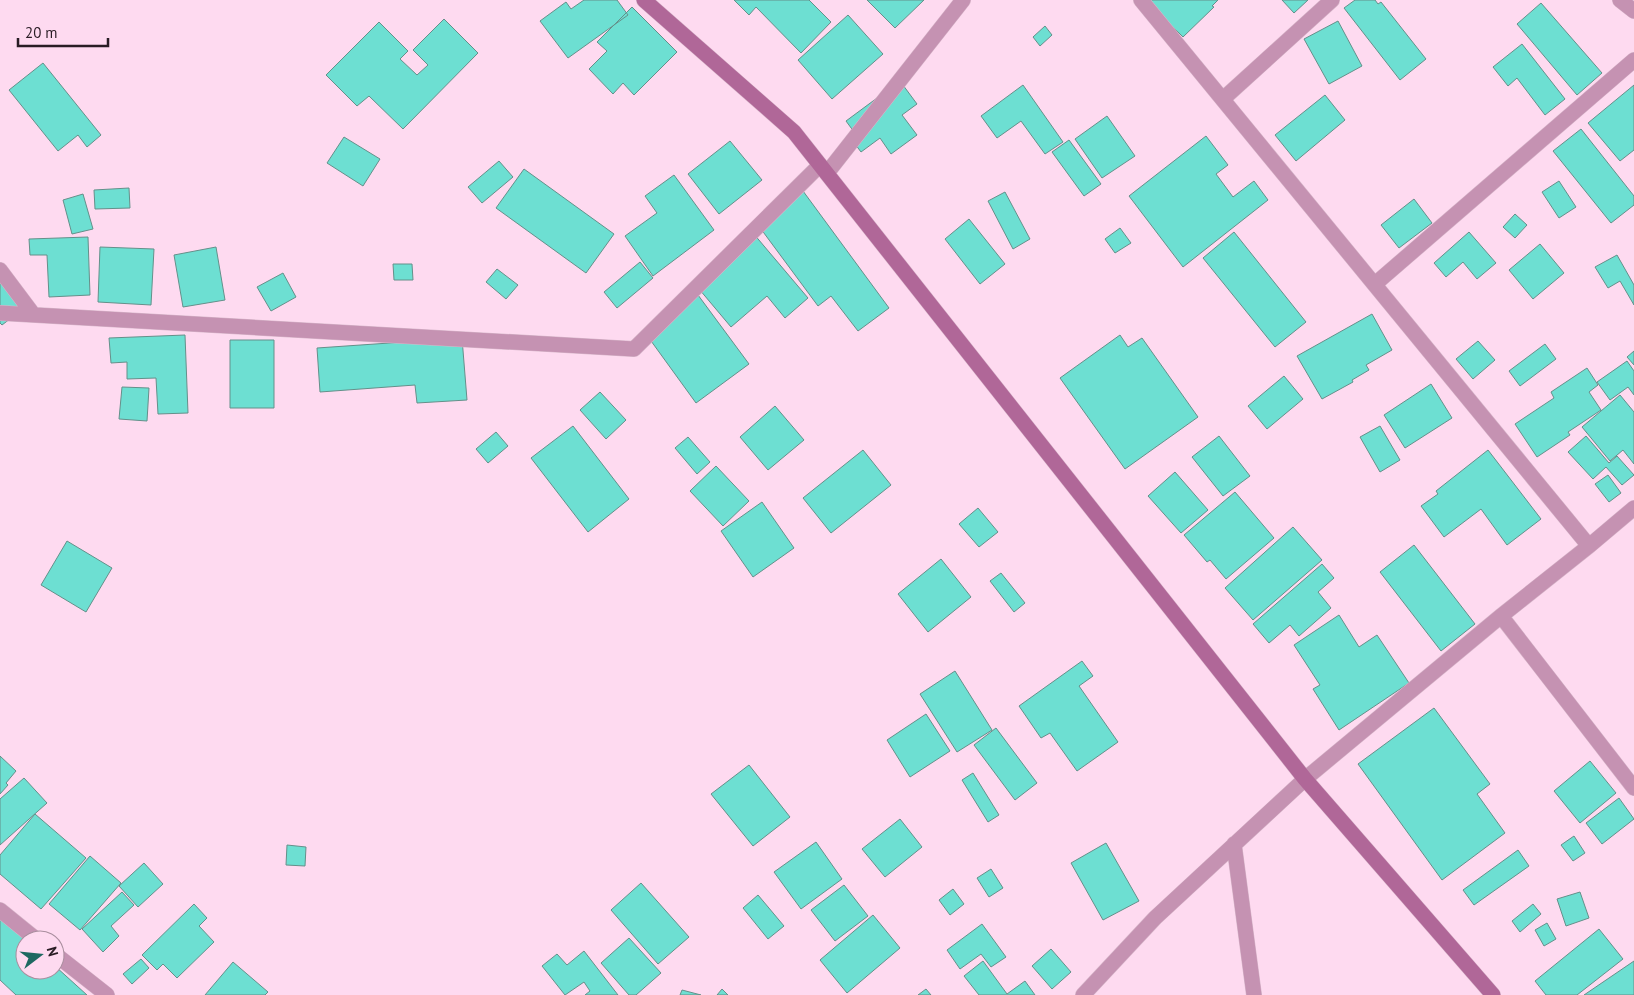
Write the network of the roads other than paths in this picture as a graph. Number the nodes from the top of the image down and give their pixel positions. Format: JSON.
{"nodes":[{"id":1,"x":644,"y":0,"type":"edge"},
{"id":2,"x":963,"y":0,"type":"edge"},
{"id":3,"x":1141,"y":0,"type":"edge"},
{"id":4,"x":1332,"y":0,"type":"edge"},
{"id":5,"x":1620,"y":0,"type":"edge"},
{"id":6,"x":1634,"y":11,"type":"edge"},
{"id":7,"x":1634,"y":60,"type":"edge"},
{"id":8,"x":1223,"y":99,"type":"junction"},
{"id":9,"x":823,"y":169,"type":"junction"},
{"id":10,"x":0,"y":270,"type":"edge"},
{"id":11,"x":1375,"y":284,"type":"junction"},
{"id":12,"x":0,"y":313,"type":"edge"},
{"id":13,"x":34,"y":314,"type":"junction"},
{"id":14,"x":1634,"y":508,"type":"edge"},
{"id":15,"x":1589,"y":546,"type":"junction"},
{"id":16,"x":1501,"y":616,"type":"junction"},
{"id":17,"x":1305,"y":779,"type":"junction"},
{"id":18,"x":1634,"y":788,"type":"edge"},
{"id":19,"x":1234,"y":844,"type":"junction"},
{"id":20,"x":0,"y":910,"type":"edge"},
{"id":21,"x":25,"y":930,"type":"edge"},
{"id":22,"x":65,"y":962,"type":"edge"},
{"id":23,"x":107,"y":995,"type":"edge"},
{"id":24,"x":1083,"y":995,"type":"edge"},
{"id":25,"x":1254,"y":995,"type":"edge"},
{"id":26,"x":1493,"y":995,"type":"edge"}],
"edges":[{"from":1,"to":9,"type":"street"},
{"from":2,"to":9,"type":"street"},
{"from":3,"to":8,"type":"street"},
{"from":4,"to":8,"type":"street"},
{"from":5,"to":6,"type":"street"},
{"from":7,"to":11,"type":"street"},
{"from":8,"to":11,"type":"street"},
{"from":9,"to":13,"type":"street"},
{"from":9,"to":17,"type":"street"},
{"from":10,"to":13,"type":"street"},
{"from":11,"to":15,"type":"street"},
{"from":12,"to":13,"type":"street"},
{"from":14,"to":15,"type":"street"},
{"from":15,"to":16,"type":"street"},
{"from":16,"to":17,"type":"street"},
{"from":16,"to":18,"type":"street"},
{"from":17,"to":19,"type":"street"},
{"from":17,"to":26,"type":"street"},
{"from":19,"to":24,"type":"street"},
{"from":19,"to":25,"type":"street"},
{"from":20,"to":21,"type":"street"},
{"from":22,"to":23,"type":"street"}]}
